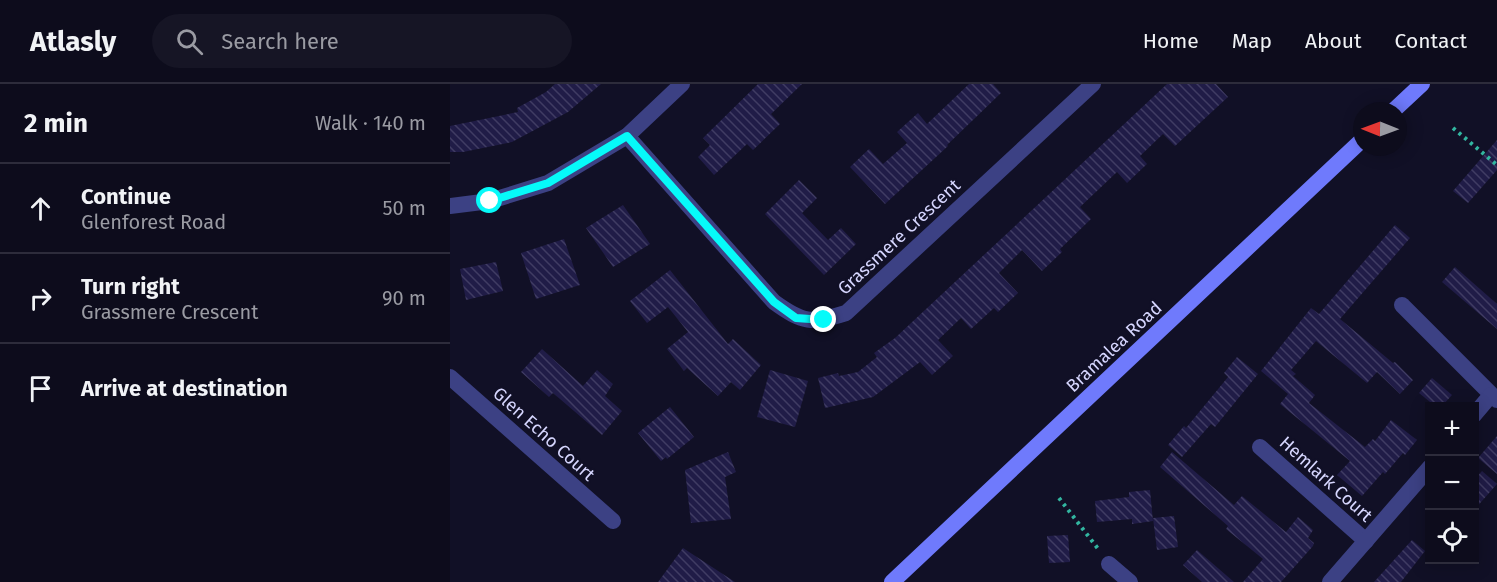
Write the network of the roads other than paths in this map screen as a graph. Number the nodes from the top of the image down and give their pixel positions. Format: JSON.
{"nodes":[{"id":1,"x":682,"y":84,"type":"edge"},
{"id":2,"x":1092,"y":84,"type":"edge"},
{"id":3,"x":1422,"y":84,"type":"edge"},
{"id":4,"x":1403,"y":102,"type":"edge"},
{"id":5,"x":627,"y":136,"type":"junction"},
{"id":6,"x":1353,"y":148,"type":"edge"},
{"id":7,"x":450,"y":206,"type":"edge"},
{"id":8,"x":1402,"y":305,"type":"dead end"},
{"id":9,"x":450,"y":377,"type":"edge"},
{"id":10,"x":1494,"y":398,"type":"edge"},
{"id":11,"x":1479,"y":411,"type":"edge"},
{"id":12,"x":1260,"y":447,"type":"dead end"},
{"id":13,"x":1425,"y":473,"type":"edge"},
{"id":14,"x":613,"y":521,"type":"dead end"},
{"id":15,"x":1366,"y":541,"type":"junction"},
{"id":16,"x":1109,"y":564,"type":"road end"},
{"id":17,"x":892,"y":582,"type":"edge"},
{"id":18,"x":1130,"y":582,"type":"edge"},
{"id":19,"x":1330,"y":582,"type":"edge"}],
"edges":[{"from":1,"to":5,"type":"street"},
{"from":2,"to":5,"type":"street","name":"Grassmere Crescent"},
{"from":3,"to":4,"type":"main road"},
{"from":5,"to":7,"type":"street"},
{"from":6,"to":17,"type":"main road","name":"Bramalea Road"},
{"from":8,"to":10,"type":"street"},
{"from":9,"to":14,"type":"street","name":"Glen Echo Court"},
{"from":10,"to":11,"type":"street"},
{"from":12,"to":15,"type":"street","name":"Hemlark Court"},
{"from":13,"to":15,"type":"street"},
{"from":15,"to":19,"type":"street"},
{"from":16,"to":18,"type":"street"}]}
